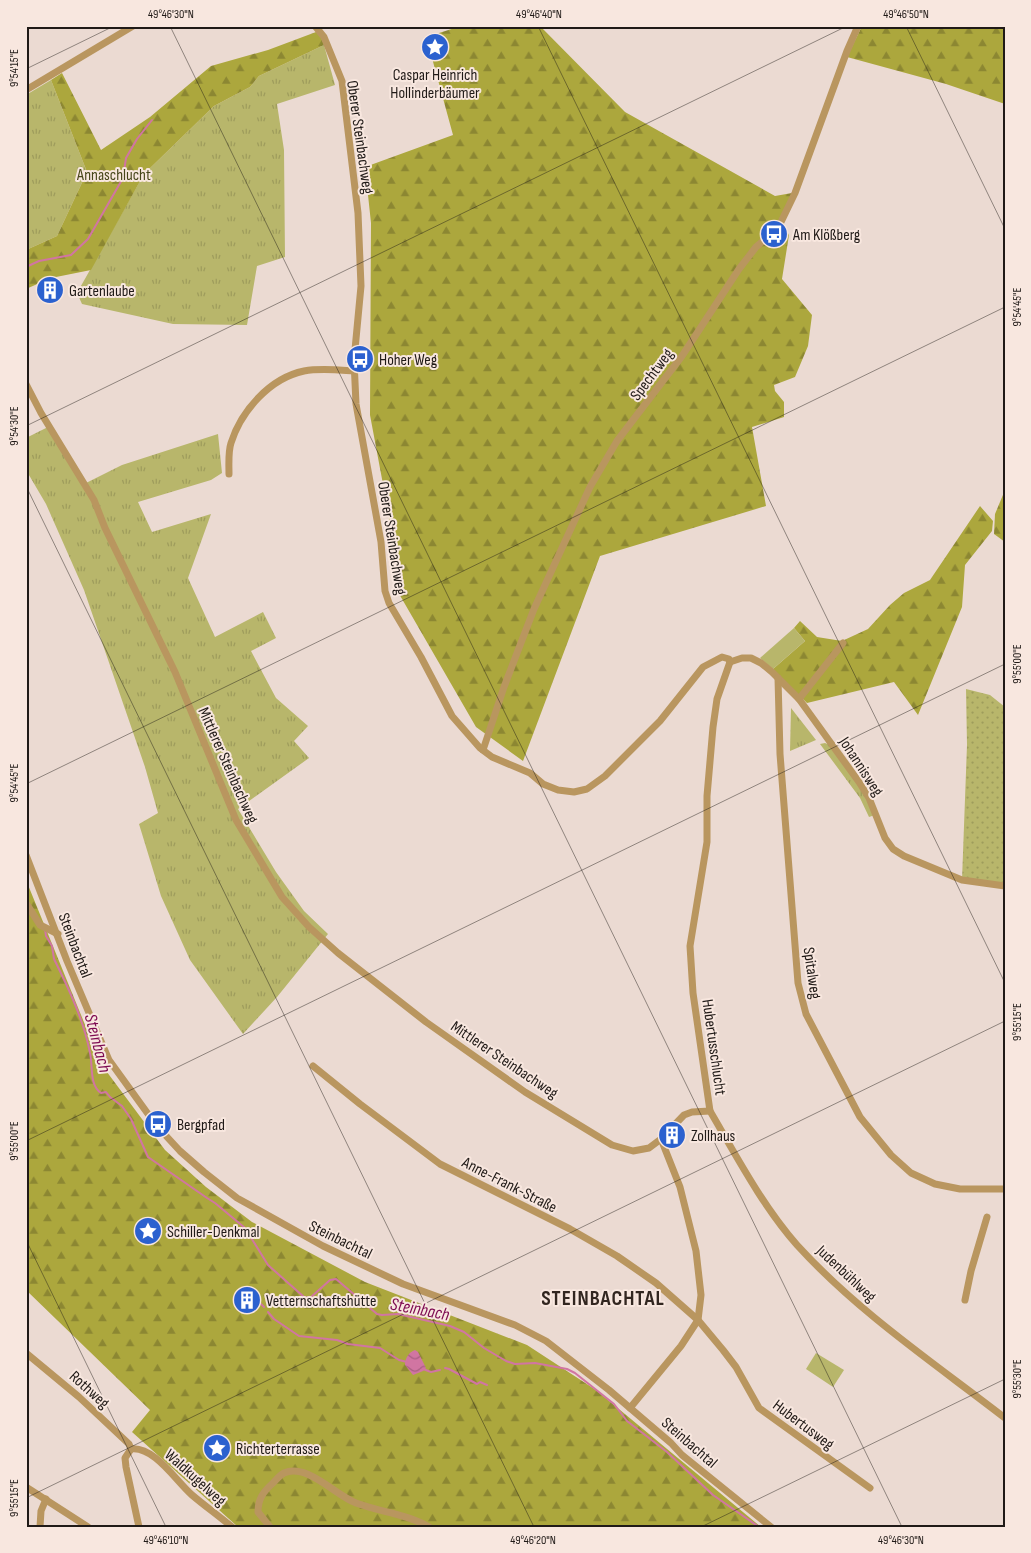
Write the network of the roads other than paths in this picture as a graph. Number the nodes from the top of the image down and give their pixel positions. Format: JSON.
{"nodes":[{"id":1,"x":315,"y":26,"type":"edge"},
{"id":2,"x":858,"y":26,"type":"edge"},
{"id":3,"x":131,"y":27,"type":"edge"},
{"id":4,"x":26,"y":90,"type":"edge"},
{"id":5,"x":354,"y":370,"type":"junction"},
{"id":6,"x":26,"y":384,"type":"edge"},
{"id":7,"x":229,"y":474,"type":"dead end"},
{"id":8,"x":843,"y":643,"type":"dead end"},
{"id":9,"x":730,"y":662,"type":"junction"},
{"id":10,"x":778,"y":678,"type":"junction"},
{"id":11,"x":799,"y":699,"type":"junction"},
{"id":12,"x":483,"y":750,"type":"junction"},
{"id":13,"x":26,"y":855,"type":"edge"},
{"id":14,"x":1005,"y":886,"type":"edge"},
{"id":15,"x":26,"y":903,"type":"edge"},
{"id":16,"x":58,"y":934,"type":"junction"},
{"id":17,"x":313,"y":1066,"type":"dead end"},
{"id":18,"x":709,"y":1111,"type":"junction"},
{"id":19,"x":661,"y":1139,"type":"junction"},
{"id":20,"x":1005,"y":1189,"type":"edge"},
{"id":21,"x":988,"y":1217,"type":"dead end"},
{"id":22,"x":965,"y":1300,"type":"dead end"},
{"id":23,"x":698,"y":1320,"type":"junction"},
{"id":24,"x":26,"y":1353,"type":"edge"},
{"id":25,"x":630,"y":1408,"type":"junction"},
{"id":26,"x":1004,"y":1417,"type":"edge"},
{"id":27,"x":131,"y":1450,"type":"junction"},
{"id":28,"x":26,"y":1487,"type":"edge"},
{"id":29,"x":870,"y":1488,"type":"dead end"},
{"id":30,"x":46,"y":1499,"type":"junction"},
{"id":31,"x":40,"y":1527,"type":"edge"},
{"id":32,"x":88,"y":1527,"type":"edge"},
{"id":33,"x":139,"y":1527,"type":"edge"},
{"id":34,"x":232,"y":1527,"type":"edge"},
{"id":35,"x":270,"y":1527,"type":"edge"},
{"id":36,"x":429,"y":1527,"type":"edge"},
{"id":37,"x":771,"y":1527,"type":"edge"}],
"edges":[{"from":1,"to":5,"type":"street","name":"Oberer Steinbachweg"},
{"from":2,"to":12,"type":"street","name":"Spechtweg"},
{"from":3,"to":4,"type":"street"},
{"from":5,"to":7,"type":"street"},
{"from":5,"to":12,"type":"street","name":"Oberer Steinbachweg"},
{"from":6,"to":19,"type":"street","name":"Mittlerer Steinbachweg"},
{"from":8,"to":11,"type":"street"},
{"from":9,"to":10,"type":"street","name":"Johannisweg"},
{"from":9,"to":12,"type":"street","name":"Oberer Steinbachweg"},
{"from":9,"to":18,"type":"street","name":"Hubertusschlucht"},
{"from":10,"to":11,"type":"street","name":"Johannisweg"},
{"from":10,"to":20,"type":"street","name":"Spitalweg"},
{"from":11,"to":14,"type":"street","name":"Johannisweg"},
{"from":13,"to":16,"type":"street","name":"Steinbachtal"},
{"from":15,"to":16,"type":"street"},
{"from":16,"to":25,"type":"street","name":"Steinbachtal"},
{"from":17,"to":23,"type":"street","name":"Anne-Frank-Straße"},
{"from":18,"to":19,"type":"street","name":"Hubertusschlucht"},
{"from":18,"to":26,"type":"street","name":"Judenbühlweg"},
{"from":19,"to":23,"type":"street"},
{"from":21,"to":22,"type":"street"},
{"from":23,"to":25,"type":"street"},
{"from":23,"to":29,"type":"street","name":"Hubertusweg"},
{"from":24,"to":27,"type":"street","name":"Rothweg"},
{"from":25,"to":37,"type":"street","name":"Steinbachtal"},
{"from":27,"to":33,"type":"street"},
{"from":27,"to":34,"type":"street","name":"Waldkugelweg"},
{"from":28,"to":30,"type":"street"},
{"from":30,"to":31,"type":"street"},
{"from":30,"to":32,"type":"street"},
{"from":35,"to":36,"type":"street"}]}
